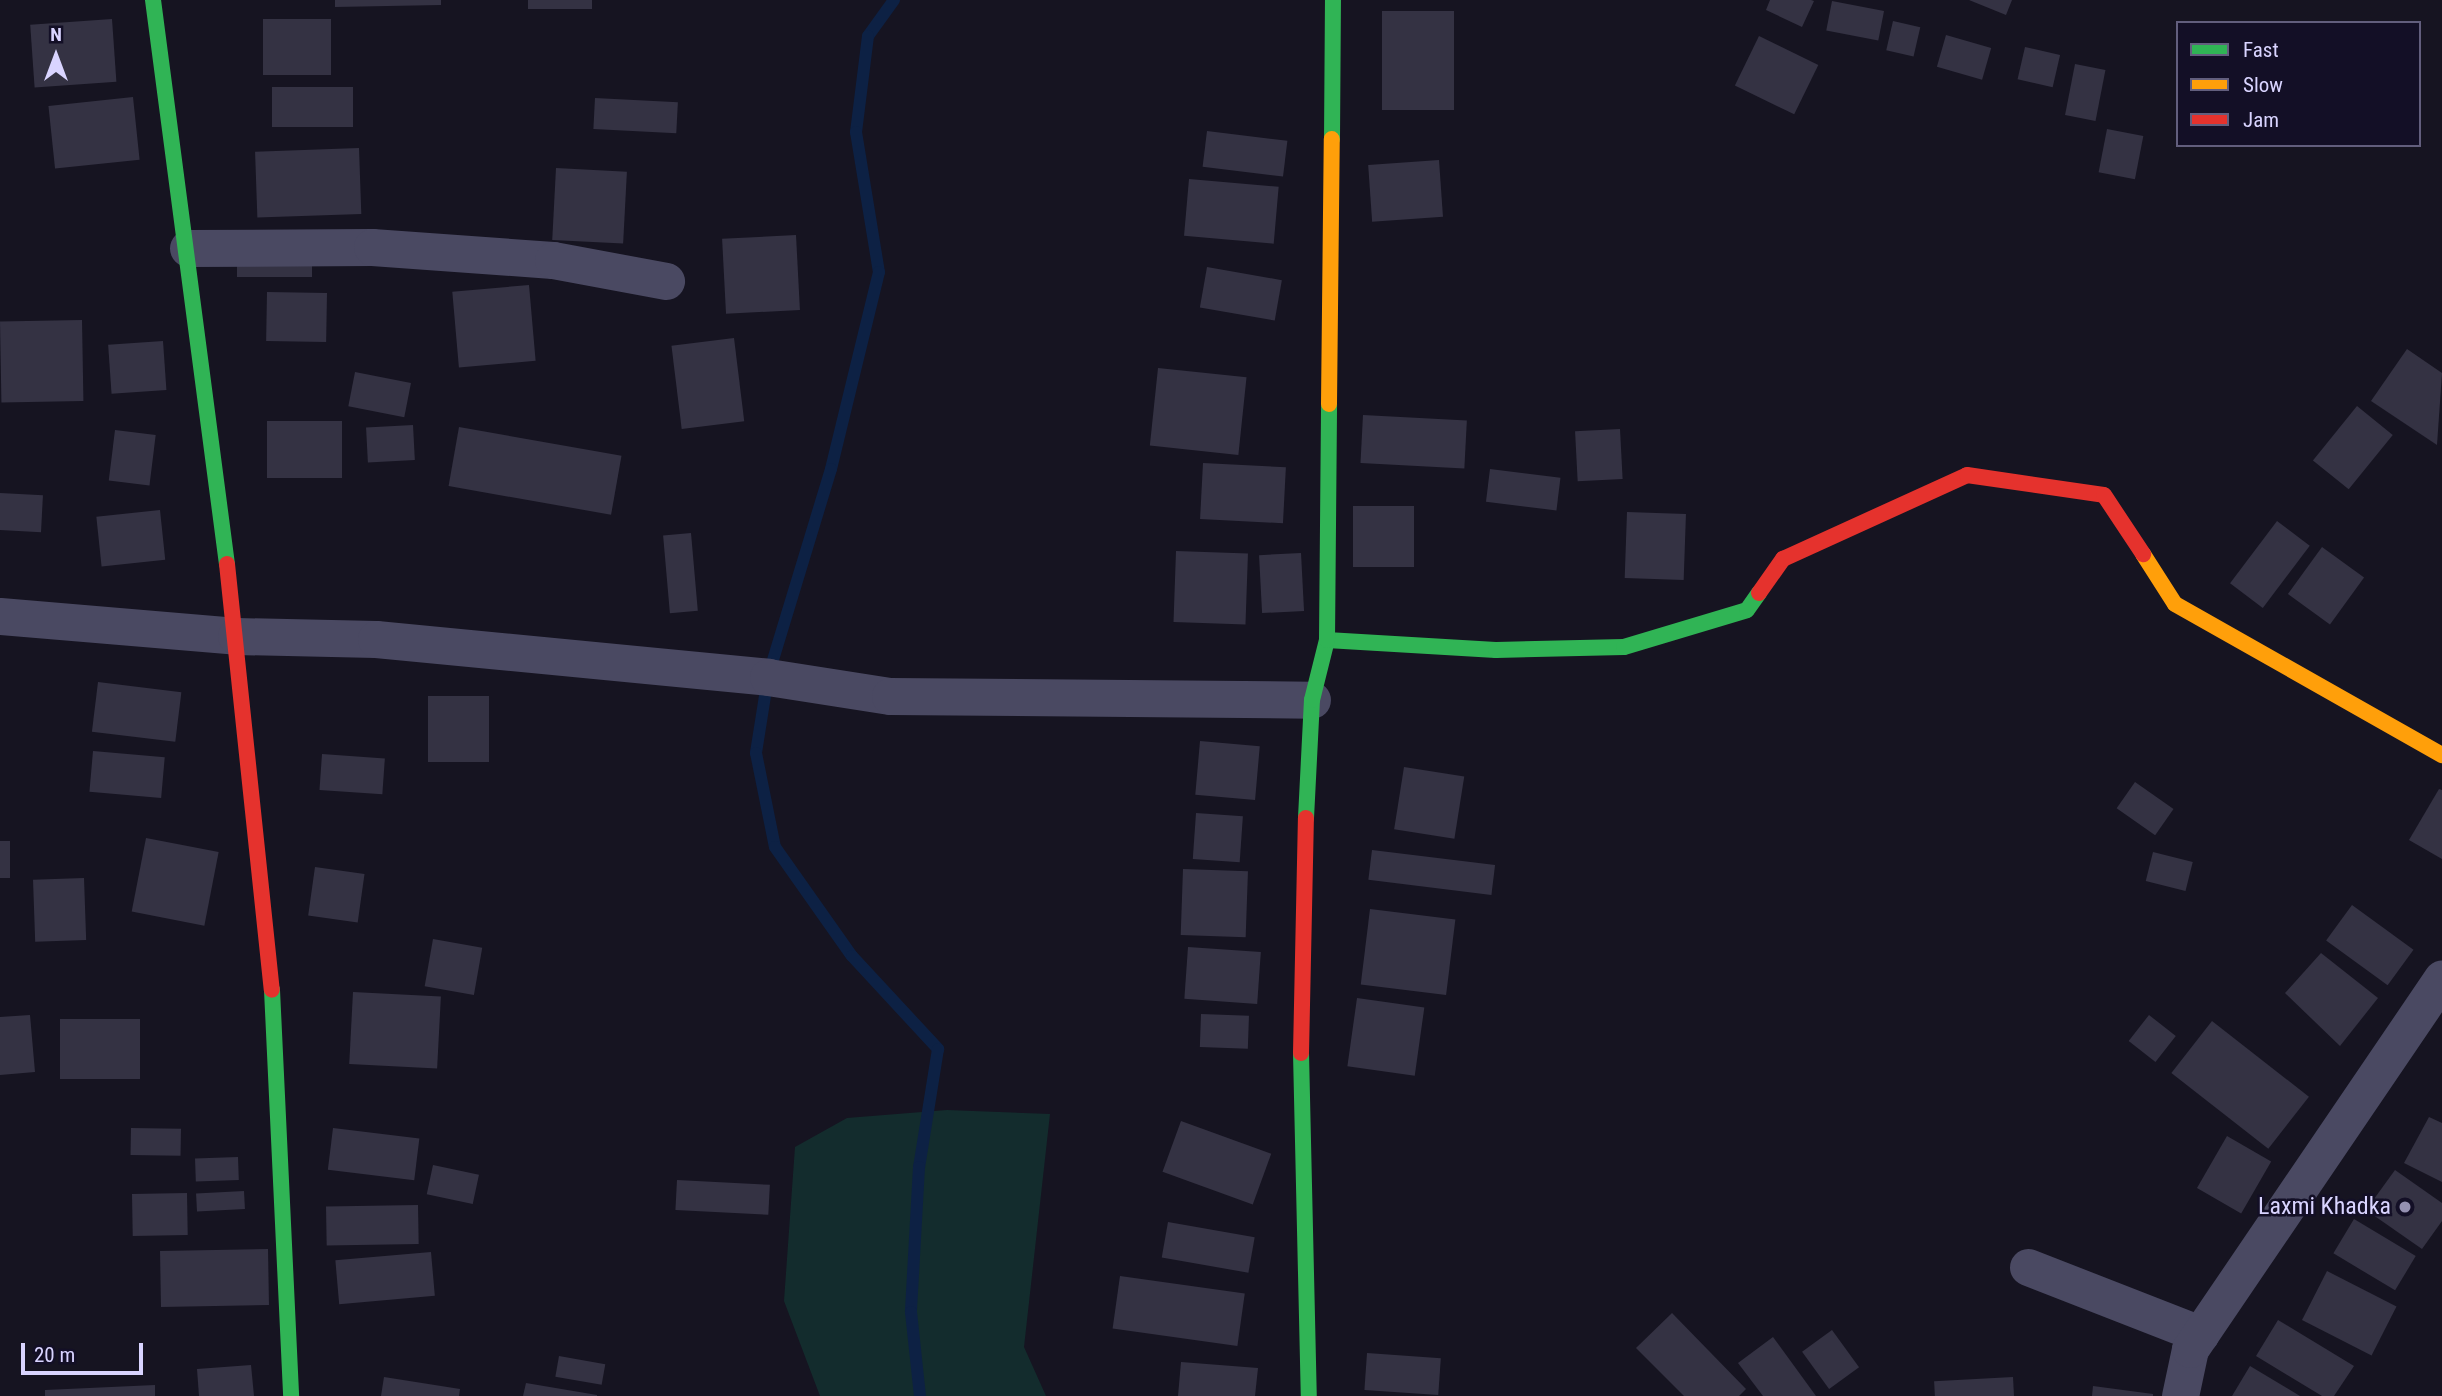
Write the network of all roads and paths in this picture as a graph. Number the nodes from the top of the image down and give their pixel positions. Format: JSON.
{"nodes":[{"id":1,"x":153,"y":0,"type":"edge"},
{"id":2,"x":1334,"y":0,"type":"edge"},
{"id":3,"x":188,"y":248,"type":"junction"},
{"id":4,"x":666,"y":281,"type":"dead end"},
{"id":5,"x":0,"y":617,"type":"edge"},
{"id":6,"x":236,"y":636,"type":"junction"},
{"id":7,"x":1327,"y":640,"type":"junction"},
{"id":8,"x":1312,"y":700,"type":"junction"},
{"id":9,"x":2442,"y":755,"type":"edge"},
{"id":10,"x":2442,"y":978,"type":"edge"},
{"id":11,"x":2028,"y":1267,"type":"dead end"},
{"id":12,"x":2200,"y":1335,"type":"junction"},
{"id":13,"x":291,"y":1396,"type":"edge"},
{"id":14,"x":1309,"y":1396,"type":"edge"},
{"id":15,"x":2180,"y":1396,"type":"edge"}],
"edges":[{"from":1,"to":3,"type":"street"},
{"from":2,"to":7,"type":"street"},
{"from":3,"to":4,"type":"street"},
{"from":3,"to":6,"type":"street"},
{"from":5,"to":6,"type":"street"},
{"from":6,"to":8,"type":"street"},
{"from":6,"to":13,"type":"street"},
{"from":7,"to":8,"type":"street"},
{"from":7,"to":9,"type":"street"},
{"from":8,"to":14,"type":"street"},
{"from":10,"to":12,"type":"street"},
{"from":11,"to":12,"type":"street"},
{"from":12,"to":15,"type":"street"}]}
